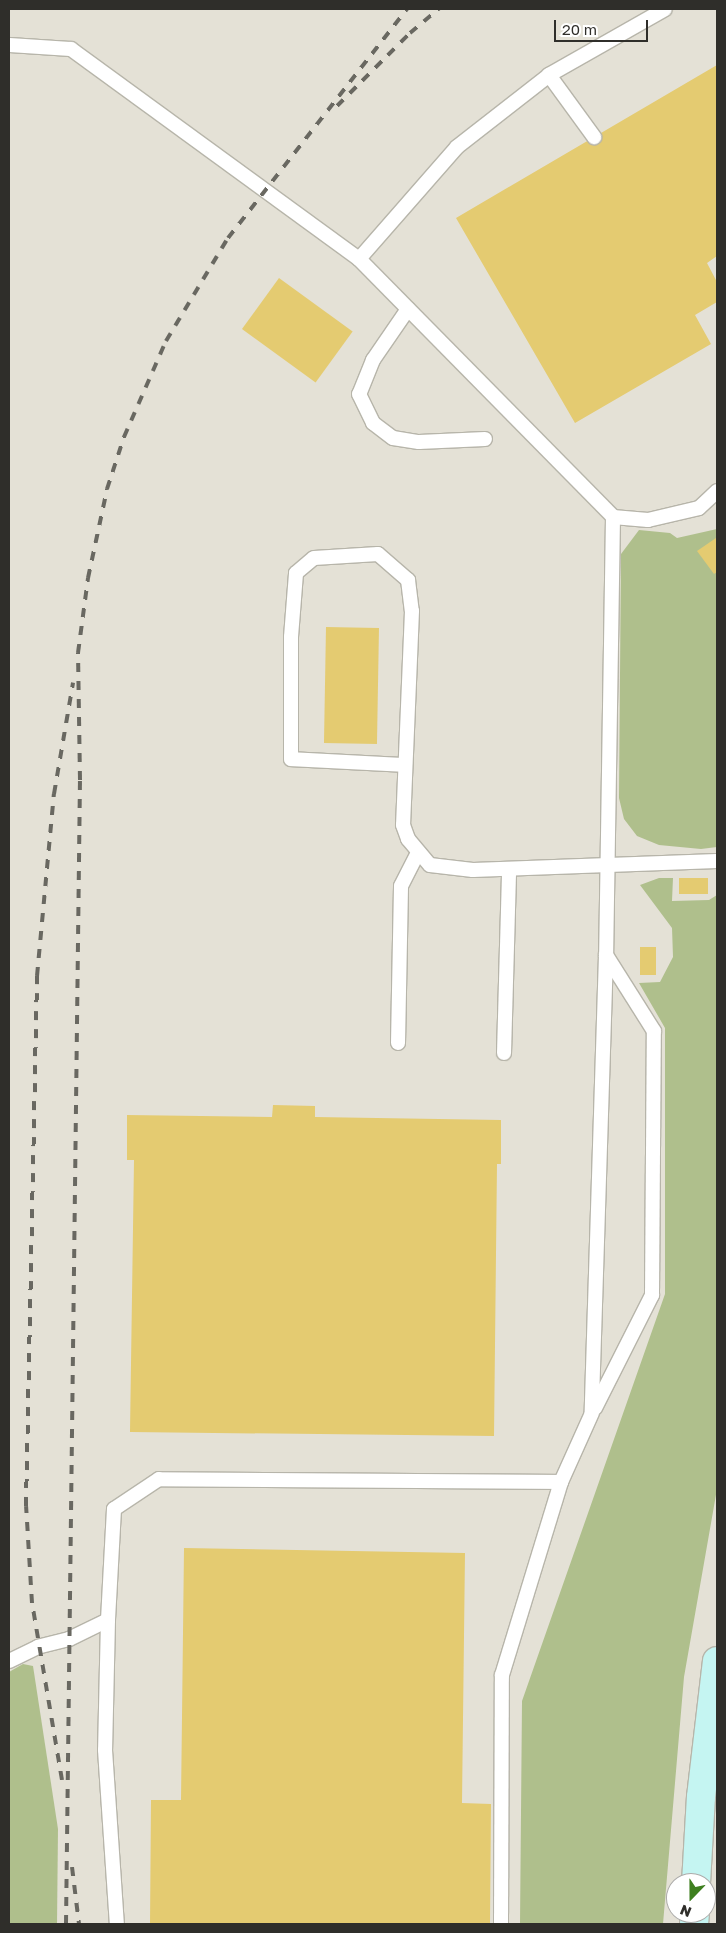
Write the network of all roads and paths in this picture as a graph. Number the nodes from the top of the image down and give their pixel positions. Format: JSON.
{"nodes":[{"id":1,"x":665,"y":9,"type":"edge"},
{"id":2,"x":9,"y":45,"type":"edge"},
{"id":3,"x":548,"y":74,"type":"junction"},
{"id":4,"x":594,"y":137,"type":"dead end"},
{"id":5,"x":358,"y":259,"type":"junction"},
{"id":6,"x":408,"y":309,"type":"junction"},
{"id":7,"x":485,"y":439,"type":"dead end"},
{"id":8,"x":717,"y":491,"type":"edge"},
{"id":9,"x":613,"y":517,"type":"junction"},
{"id":10,"x":405,"y":765,"type":"junction"},
{"id":11,"x":418,"y":852,"type":"junction"},
{"id":12,"x":717,"y":861,"type":"edge"},
{"id":13,"x":606,"y":866,"type":"junction"},
{"id":14,"x":509,"y":870,"type":"junction"},
{"id":15,"x":606,"y":956,"type":"junction"},
{"id":16,"x":398,"y":1042,"type":"dead end"},
{"id":17,"x":504,"y":1053,"type":"dead end"},
{"id":18,"x":592,"y":1413,"type":"junction"},
{"id":19,"x":561,"y":1482,"type":"junction"},
{"id":20,"x":108,"y":1620,"type":"junction"},
{"id":21,"x":9,"y":1661,"type":"edge"},
{"id":22,"x":717,"y":1661,"type":"edge"},
{"id":23,"x":697,"y":1873,"type":"edge"},
{"id":24,"x":117,"y":1924,"type":"edge"},
{"id":25,"x":501,"y":1924,"type":"edge"}],
"edges":[{"from":1,"to":3,"type":"lane"},
{"from":2,"to":5,"type":"lane"},
{"from":3,"to":4,"type":"lane"},
{"from":3,"to":5,"type":"lane"},
{"from":5,"to":6,"type":"lane"},
{"from":6,"to":7,"type":"lane"},
{"from":6,"to":9,"type":"lane"},
{"from":8,"to":9,"type":"lane"},
{"from":9,"to":13,"type":"lane"},
{"from":10,"to":10,"type":"lane"},
{"from":10,"to":11,"type":"lane"},
{"from":11,"to":14,"type":"lane"},
{"from":11,"to":16,"type":"lane"},
{"from":12,"to":13,"type":"lane"},
{"from":13,"to":14,"type":"lane"},
{"from":13,"to":15,"type":"lane"},
{"from":14,"to":17,"type":"lane"},
{"from":15,"to":18,"type":"lane"},
{"from":15,"to":18,"type":"lane"},
{"from":18,"to":19,"type":"lane"},
{"from":19,"to":20,"type":"lane"},
{"from":19,"to":25,"type":"lane"},
{"from":20,"to":21,"type":"lane"},
{"from":20,"to":24,"type":"lane"},
{"from":22,"to":23,"type":"main road"}]}
